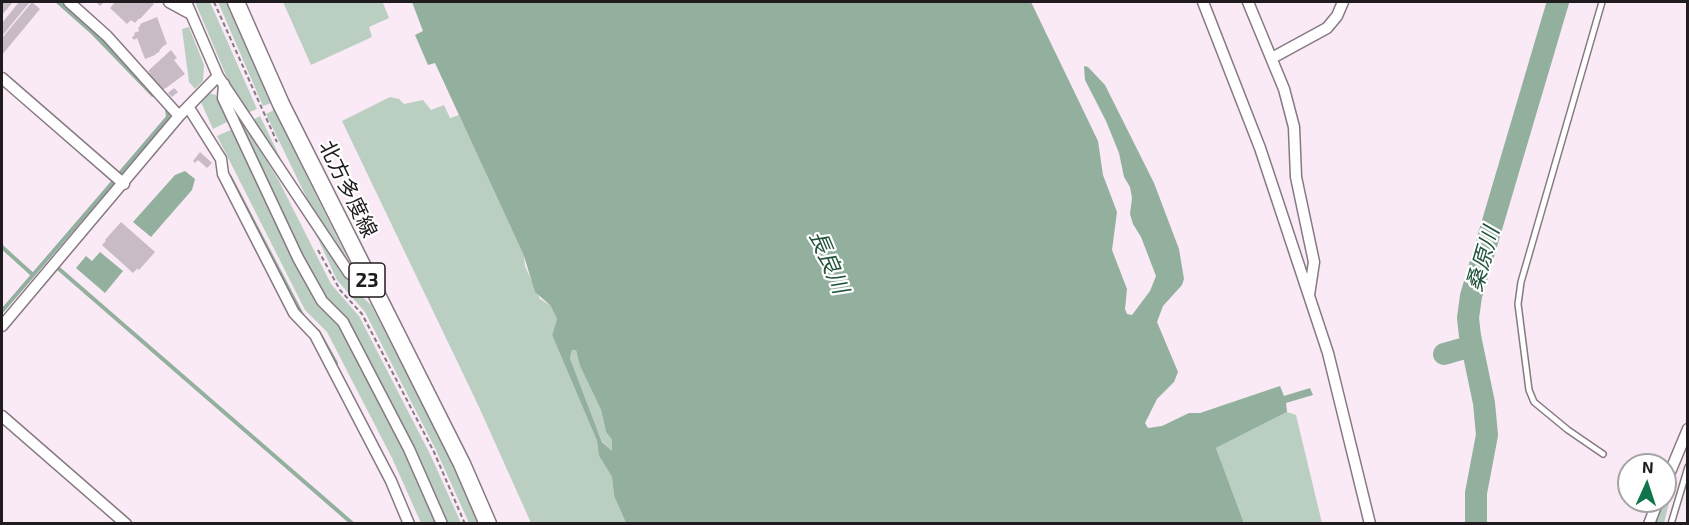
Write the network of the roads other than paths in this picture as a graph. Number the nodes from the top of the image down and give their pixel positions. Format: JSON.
{"nodes":[{"id":1,"x":69,"y":2,"type":"edge"},
{"id":2,"x":169,"y":2,"type":"edge"},
{"id":3,"x":186,"y":2,"type":"edge"},
{"id":4,"x":236,"y":2,"type":"edge"},
{"id":5,"x":1203,"y":2,"type":"edge"},
{"id":6,"x":1248,"y":2,"type":"edge"},
{"id":7,"x":1343,"y":2,"type":"edge"},
{"id":8,"x":1602,"y":2,"type":"edge"},
{"id":9,"x":191,"y":14,"type":"junction"},
{"id":10,"x":1272,"y":58,"type":"junction"},
{"id":11,"x":2,"y":78,"type":"edge"},
{"id":12,"x":221,"y":80,"type":"junction"},
{"id":13,"x":189,"y":108,"type":"junction"},
{"id":14,"x":180,"y":116,"type":"junction"},
{"id":15,"x":123,"y":184,"type":"junction"},
{"id":16,"x":375,"y":295,"type":"junction"},
{"id":17,"x":1309,"y":298,"type":"junction"},
{"id":18,"x":2,"y":326,"type":"edge"},
{"id":19,"x":2,"y":416,"type":"edge"},
{"id":20,"x":1686,"y":438,"type":"edge"},
{"id":21,"x":1603,"y":454,"type":"dead end"},
{"id":22,"x":1677,"y":458,"type":"edge"},
{"id":23,"x":1688,"y":467,"type":"edge"},
{"id":24,"x":126,"y":524,"type":"edge"},
{"id":25,"x":409,"y":524,"type":"edge"},
{"id":26,"x":442,"y":524,"type":"edge"},
{"id":27,"x":488,"y":524,"type":"edge"},
{"id":28,"x":1370,"y":524,"type":"edge"},
{"id":29,"x":1671,"y":524,"type":"edge"}],
"edges":[{"from":1,"to":14,"type":"street"},
{"from":2,"to":9,"type":"street"},
{"from":3,"to":9,"type":"street"},
{"from":4,"to":16,"type":"main road","name":"北方多度線","number":"23"},
{"from":5,"to":17,"type":"street"},
{"from":6,"to":10,"type":"street"},
{"from":7,"to":10,"type":"street"},
{"from":8,"to":21,"type":"lane"},
{"from":9,"to":12,"type":"street"},
{"from":10,"to":17,"type":"street"},
{"from":11,"to":15,"type":"street"},
{"from":12,"to":13,"type":"street"},
{"from":12,"to":16,"type":"street"},
{"from":12,"to":26,"type":"street"},
{"from":13,"to":14,"type":"street"},
{"from":13,"to":25,"type":"street"},
{"from":14,"to":15,"type":"street"},
{"from":15,"to":18,"type":"street"},
{"from":16,"to":27,"type":"main road","name":"北方多度線","number":"23"},
{"from":17,"to":28,"type":"street"},
{"from":19,"to":24,"type":"street"},
{"from":20,"to":22,"type":"street"},
{"from":23,"to":29,"type":"lane"}]}
